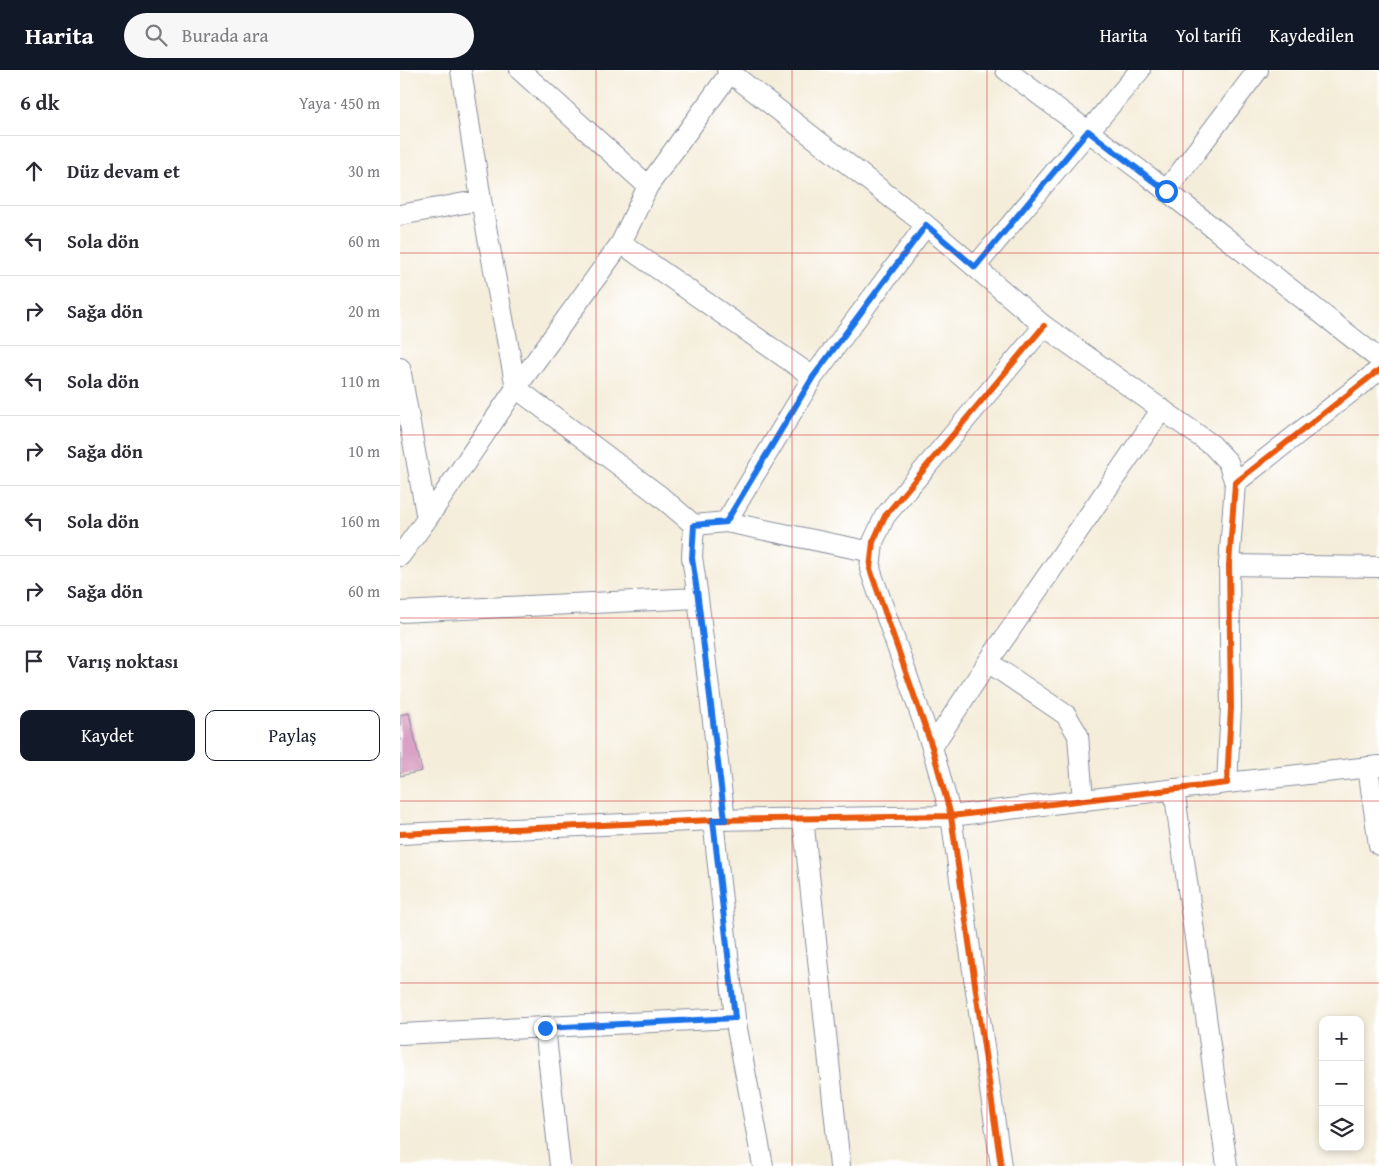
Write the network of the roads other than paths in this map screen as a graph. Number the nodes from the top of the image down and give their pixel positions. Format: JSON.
{"nodes":[{"id":1,"x":461,"y":70,"type":"edge"},
{"id":2,"x":520,"y":70,"type":"edge"},
{"id":3,"x":1006,"y":70,"type":"edge"},
{"id":4,"x":1140,"y":70,"type":"edge"},
{"id":5,"x":1258,"y":70,"type":"edge"},
{"id":6,"x":729,"y":71,"type":"edge"},
{"id":7,"x":1088,"y":131,"type":"junction"},
{"id":8,"x":648,"y":186,"type":"junction"},
{"id":9,"x":1166,"y":191,"type":"junction"},
{"id":10,"x":481,"y":200,"type":"junction"},
{"id":11,"x":400,"y":215,"type":"edge"},
{"id":12,"x":926,"y":225,"type":"junction"},
{"id":13,"x":621,"y":243,"type":"junction"},
{"id":14,"x":975,"y":267,"type":"junction"},
{"id":15,"x":1044,"y":326,"type":"junction"},
{"id":16,"x":1379,"y":359,"type":"edge"},
{"id":17,"x":400,"y":368,"type":"edge"},
{"id":18,"x":1379,"y":370,"type":"edge"},
{"id":19,"x":813,"y":377,"type":"junction"},
{"id":20,"x":516,"y":388,"type":"junction"},
{"id":21,"x":1162,"y":409,"type":"junction"},
{"id":22,"x":1235,"y":483,"type":"junction"},
{"id":23,"x":427,"y":519,"type":"junction"},
{"id":24,"x":726,"y":522,"type":"junction"},
{"id":25,"x":694,"y":525,"type":"junction"},
{"id":26,"x":872,"y":552,"type":"junction"},
{"id":27,"x":400,"y":556,"type":"edge"},
{"id":28,"x":1229,"y":565,"type":"junction"},
{"id":29,"x":1379,"y":567,"type":"edge"},
{"id":30,"x":698,"y":598,"type":"junction"},
{"id":31,"x":400,"y":612,"type":"edge"},
{"id":32,"x":988,"y":662,"type":"junction"},
{"id":33,"x":932,"y":747,"type":"junction"},
{"id":34,"x":1374,"y":767,"type":"edge"},
{"id":35,"x":1227,"y":783,"type":"junction"},
{"id":36,"x":1174,"y":789,"type":"junction"},
{"id":37,"x":1083,"y":801,"type":"junction"},
{"id":38,"x":951,"y":816,"type":"junction"},
{"id":39,"x":803,"y":818,"type":"junction"},
{"id":40,"x":719,"y":820,"type":"junction"},
{"id":41,"x":400,"y":834,"type":"edge"},
{"id":42,"x":1379,"y":845,"type":"edge"},
{"id":43,"x":735,"y":1018,"type":"junction"},
{"id":44,"x":545,"y":1028,"type":"junction"},
{"id":45,"x":400,"y":1034,"type":"edge"},
{"id":46,"x":560,"y":1166,"type":"edge"},
{"id":47,"x":763,"y":1166,"type":"edge"},
{"id":48,"x":840,"y":1166,"type":"edge"},
{"id":49,"x":1001,"y":1166,"type":"edge"},
{"id":50,"x":1227,"y":1166,"type":"edge"}],
"edges":[{"from":1,"to":10,"type":"street"},
{"from":2,"to":8,"type":"street"},
{"from":3,"to":7,"type":"street"},
{"from":4,"to":7,"type":"street"},
{"from":5,"to":9,"type":"street"},
{"from":6,"to":8,"type":"street"},
{"from":6,"to":12,"type":"street"},
{"from":7,"to":9,"type":"street"},
{"from":7,"to":14,"type":"street"},
{"from":8,"to":13,"type":"street"},
{"from":9,"to":16,"type":"street"},
{"from":10,"to":11,"type":"street"},
{"from":10,"to":20,"type":"street"},
{"from":12,"to":14,"type":"street"},
{"from":12,"to":19,"type":"street"},
{"from":13,"to":19,"type":"street"},
{"from":13,"to":20,"type":"street"},
{"from":14,"to":15,"type":"street"},
{"from":15,"to":21,"type":"street"},
{"from":15,"to":26,"type":"street"},
{"from":17,"to":23,"type":"street"},
{"from":18,"to":22,"type":"street"},
{"from":19,"to":24,"type":"street"},
{"from":20,"to":23,"type":"street"},
{"from":20,"to":25,"type":"street"},
{"from":21,"to":22,"type":"street"},
{"from":21,"to":32,"type":"street"},
{"from":22,"to":28,"type":"street"},
{"from":23,"to":27,"type":"street"},
{"from":24,"to":25,"type":"street"},
{"from":24,"to":26,"type":"street"},
{"from":25,"to":30,"type":"street"},
{"from":26,"to":33,"type":"street"},
{"from":28,"to":29,"type":"street"},
{"from":28,"to":35,"type":"street"},
{"from":30,"to":31,"type":"street"},
{"from":30,"to":40,"type":"street"},
{"from":32,"to":33,"type":"street"},
{"from":32,"to":37,"type":"street"},
{"from":33,"to":38,"type":"street"},
{"from":34,"to":35,"type":"street"},
{"from":34,"to":42,"type":"street"},
{"from":35,"to":36,"type":"street"},
{"from":36,"to":37,"type":"street"},
{"from":36,"to":50,"type":"street"},
{"from":37,"to":38,"type":"street"},
{"from":38,"to":39,"type":"street"},
{"from":38,"to":49,"type":"street"},
{"from":39,"to":40,"type":"street"},
{"from":39,"to":48,"type":"street"},
{"from":40,"to":41,"type":"street"},
{"from":40,"to":43,"type":"street"},
{"from":43,"to":44,"type":"street"},
{"from":43,"to":47,"type":"street"},
{"from":44,"to":45,"type":"street"},
{"from":44,"to":46,"type":"street"}]}
